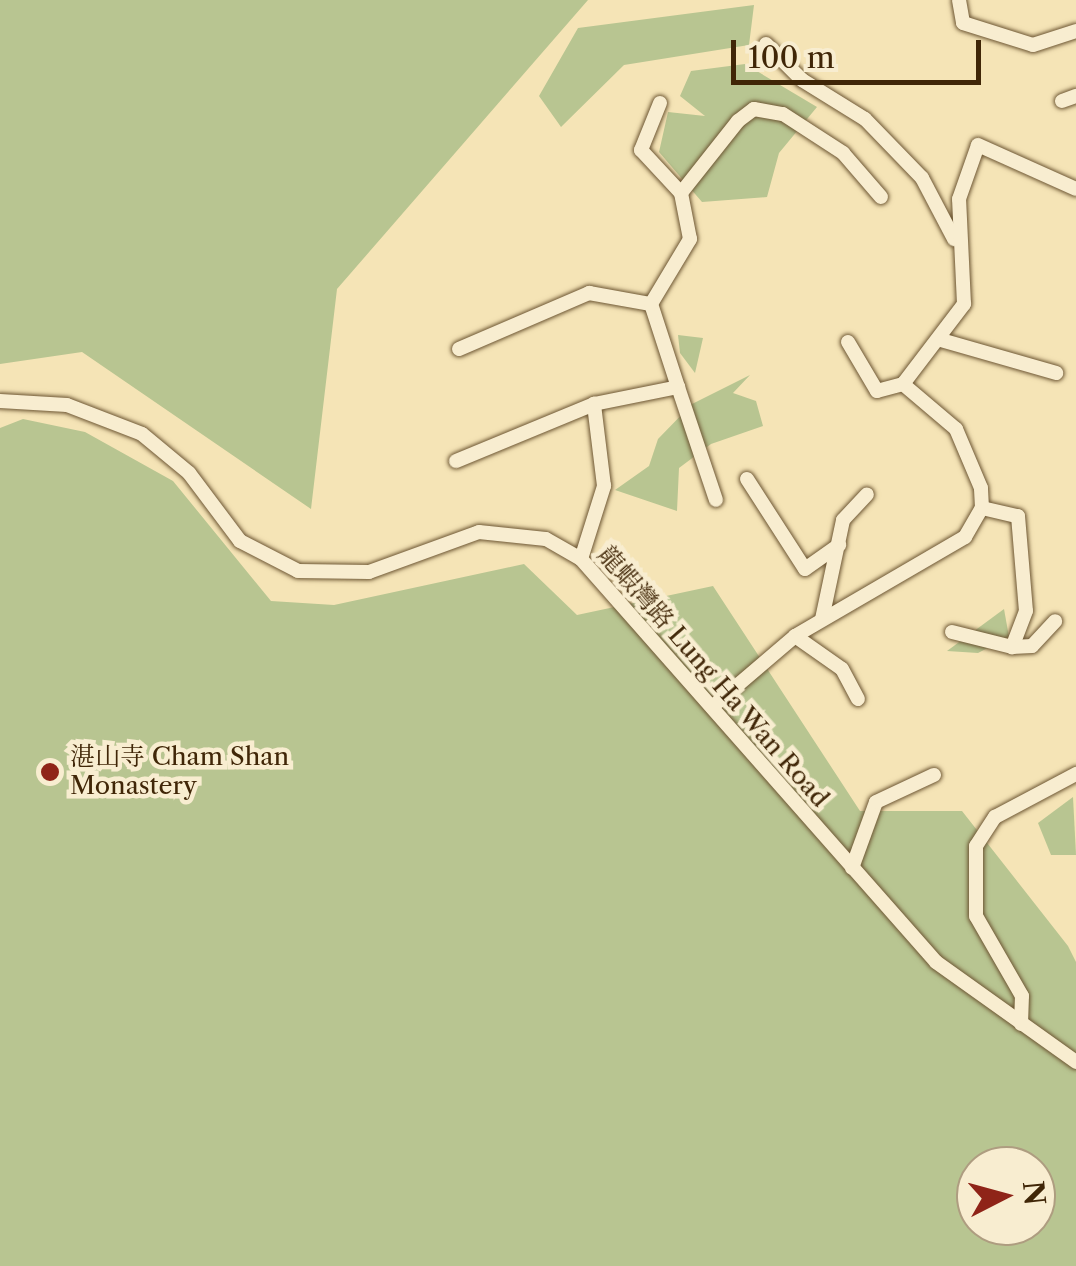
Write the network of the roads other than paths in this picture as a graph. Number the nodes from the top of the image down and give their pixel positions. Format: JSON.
{"nodes":[{"id":1,"x":959,"y":0,"type":"edge"},
{"id":2,"x":1076,"y":31,"type":"edge"},
{"id":3,"x":766,"y":44,"type":"dead end"},
{"id":4,"x":660,"y":103,"type":"dead end"},
{"id":5,"x":1076,"y":189,"type":"edge"},
{"id":6,"x":681,"y":193,"type":"junction"},
{"id":7,"x":881,"y":197,"type":"dead end"},
{"id":8,"x":956,"y":245,"type":"junction"},
{"id":9,"x":651,"y":304,"type":"junction"},
{"id":10,"x":941,"y":340,"type":"junction"},
{"id":11,"x":848,"y":342,"type":"dead end"},
{"id":12,"x":459,"y":349,"type":"dead end"},
{"id":13,"x":1056,"y":373,"type":"dead end"},
{"id":14,"x":902,"y":384,"type":"junction"},
{"id":15,"x":678,"y":387,"type":"junction"},
{"id":16,"x":0,"y":401,"type":"edge"},
{"id":17,"x":594,"y":404,"type":"junction"},
{"id":18,"x":456,"y":462,"type":"dead end"},
{"id":19,"x":747,"y":478,"type":"dead end"},
{"id":20,"x":868,"y":494,"type":"dead end"},
{"id":21,"x":716,"y":500,"type":"dead end"},
{"id":22,"x":982,"y":508,"type":"junction"},
{"id":23,"x":838,"y":545,"type":"junction"},
{"id":24,"x":581,"y":558,"type":"junction"},
{"id":25,"x":822,"y":619,"type":"junction"},
{"id":26,"x":1056,"y":621,"type":"dead end"},
{"id":27,"x":952,"y":632,"type":"dead end"},
{"id":28,"x":795,"y":636,"type":"junction"},
{"id":29,"x":1012,"y":647,"type":"junction"},
{"id":30,"x":858,"y":699,"type":"dead end"},
{"id":31,"x":712,"y":707,"type":"junction"},
{"id":32,"x":1076,"y":774,"type":"edge"},
{"id":33,"x":934,"y":775,"type":"dead end"},
{"id":34,"x":852,"y":868,"type":"junction"},
{"id":35,"x":1021,"y":1024,"type":"junction"},
{"id":36,"x":1076,"y":1062,"type":"edge"}],
"edges":[{"from":1,"to":2,"type":"street"},
{"from":3,"to":8,"type":"street"},
{"from":4,"to":6,"type":"street"},
{"from":5,"to":8,"type":"street"},
{"from":6,"to":7,"type":"street"},
{"from":6,"to":9,"type":"street"},
{"from":8,"to":10,"type":"street"},
{"from":9,"to":12,"type":"street"},
{"from":9,"to":15,"type":"street"},
{"from":10,"to":13,"type":"street"},
{"from":10,"to":14,"type":"street"},
{"from":11,"to":14,"type":"street"},
{"from":14,"to":22,"type":"street"},
{"from":15,"to":17,"type":"street"},
{"from":15,"to":21,"type":"street"},
{"from":16,"to":24,"type":"street","name":"龍蝦灣路 Lung Ha Wan Road"},
{"from":17,"to":18,"type":"street"},
{"from":17,"to":24,"type":"street"},
{"from":19,"to":23,"type":"street"},
{"from":20,"to":23,"type":"street"},
{"from":22,"to":25,"type":"street"},
{"from":22,"to":29,"type":"street"},
{"from":23,"to":25,"type":"street"},
{"from":24,"to":31,"type":"street","name":"龍蝦灣路 Lung Ha Wan Road"},
{"from":25,"to":28,"type":"street"},
{"from":26,"to":29,"type":"street"},
{"from":27,"to":29,"type":"street"},
{"from":28,"to":30,"type":"street"},
{"from":28,"to":31,"type":"street"},
{"from":31,"to":34,"type":"street","name":"龍蝦灣路 Lung Ha Wan Road"},
{"from":32,"to":35,"type":"street"},
{"from":33,"to":34,"type":"street"},
{"from":34,"to":35,"type":"street","name":"龍蝦灣路 Lung Ha Wan Road"},
{"from":35,"to":36,"type":"street","name":"龍蝦灣路 Lung Ha Wan Road"}]}
